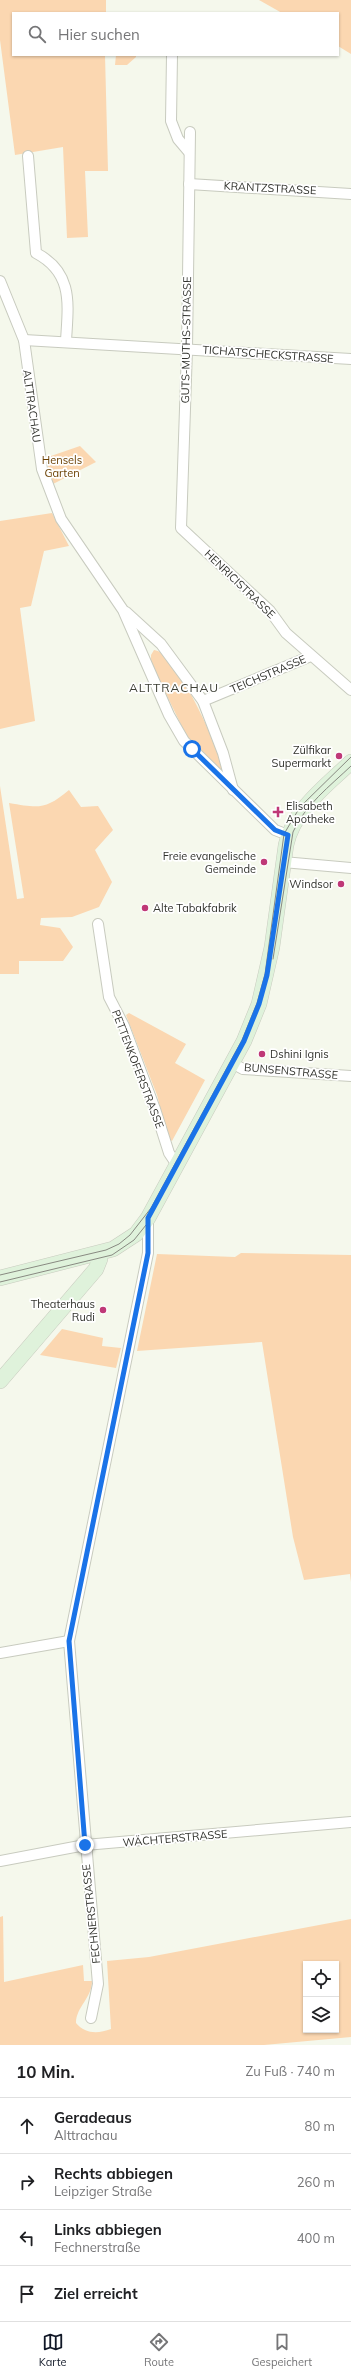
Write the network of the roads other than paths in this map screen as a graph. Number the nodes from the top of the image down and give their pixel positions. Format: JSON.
{"nodes":[{"id":1,"x":172,"y":56,"type":"edge"},
{"id":2,"x":190,"y":132,"type":"dead end"},
{"id":3,"x":189,"y":152,"type":"junction"},
{"id":4,"x":28,"y":156,"type":"dead end"},
{"id":5,"x":189,"y":184,"type":"junction"},
{"id":6,"x":351,"y":194,"type":"edge"},
{"id":7,"x":0,"y":281,"type":"edge"},
{"id":8,"x":24,"y":340,"type":"junction"},
{"id":9,"x":66,"y":341,"type":"junction"},
{"id":10,"x":187,"y":349,"type":"junction"},
{"id":11,"x":351,"y":359,"type":"edge"},
{"id":12,"x":181,"y":528,"type":"joint"},
{"id":13,"x":123,"y":610,"type":"junction"},
{"id":14,"x":311,"y":656,"type":"junction"},
{"id":15,"x":351,"y":690,"type":"edge"},
{"id":16,"x":203,"y":701,"type":"junction"},
{"id":17,"x":351,"y":762,"type":"edge"},
{"id":18,"x":233,"y":790,"type":"junction"},
{"id":19,"x":288,"y":835,"type":"junction"},
{"id":20,"x":283,"y":862,"type":"junction"},
{"id":21,"x":351,"y":868,"type":"edge"},
{"id":22,"x":98,"y":924,"type":"dead end"},
{"id":23,"x":232,"y":1063,"type":"junction"},
{"id":24,"x":351,"y":1076,"type":"edge"},
{"id":25,"x":177,"y":1165,"type":"junction"},
{"id":26,"x":148,"y":1218,"type":"junction"},
{"id":27,"x":98,"y":1254,"type":"junction"},
{"id":28,"x":0,"y":1278,"type":"edge"},
{"id":29,"x":0,"y":1381,"type":"edge"},
{"id":30,"x":69,"y":1641,"type":"junction"},
{"id":31,"x":0,"y":1653,"type":"edge"},
{"id":32,"x":351,"y":1822,"type":"edge"},
{"id":33,"x":85,"y":1845,"type":"junction"},
{"id":34,"x":0,"y":1861,"type":"edge"},
{"id":35,"x":91,"y":2018,"type":"dead end"}],
"edges":[{"from":1,"to":3,"type":"street"},
{"from":2,"to":3,"type":"street","name":"GUTS-MUTHS-STRASSE"},
{"from":3,"to":5,"type":"street","name":"GUTS-MUTHS-STRASSE"},
{"from":4,"to":9,"type":"street"},
{"from":5,"to":6,"type":"street","name":"KRANTZSTRASSE"},
{"from":5,"to":10,"type":"street","name":"GUTS-MUTHS-STRASSE"},
{"from":7,"to":8,"type":"street","name":"ALTTRACHAU"},
{"from":8,"to":9,"type":"street","name":"TICHATSCHECKSTRASSE"},
{"from":8,"to":13,"type":"street","name":"ALTTRACHAU"},
{"from":9,"to":10,"type":"street","name":"TICHATSCHECKSTRASSE"},
{"from":10,"to":11,"type":"street","name":"TICHATSCHECKSTRASSE"},
{"from":10,"to":12,"type":"street","name":"GUTS-MUTHS-STRASSE"},
{"from":12,"to":14,"type":"street","name":"HENRICISTRASSE"},
{"from":13,"to":16,"type":"street","name":"ALTTRACHAU"},
{"from":13,"to":18,"type":"street","name":"ALTTRACHAU"},
{"from":14,"to":15,"type":"street","name":"HENRICISTRASSE"},
{"from":14,"to":16,"type":"street","name":"TEICHSTRASSE"},
{"from":16,"to":18,"type":"street","name":"ALTTRACHAU"},
{"from":17,"to":19,"type":"main road"},
{"from":18,"to":19,"type":"street","name":"ALTTRACHAU"},
{"from":19,"to":20,"type":"main road"},
{"from":20,"to":21,"type":"street"},
{"from":20,"to":23,"type":"main road"},
{"from":22,"to":25,"type":"street","name":"PETTENKOFERSTRASSE"},
{"from":23,"to":24,"type":"street","name":"BUNSENSTRASSE"},
{"from":23,"to":25,"type":"main road"},
{"from":25,"to":26,"type":"main road"},
{"from":26,"to":27,"type":"main road"},
{"from":26,"to":30,"type":"street","name":"FECHNERSTRASSE"},
{"from":27,"to":28,"type":"main road"},
{"from":27,"to":29,"type":"main road"},
{"from":30,"to":31,"type":"street"},
{"from":30,"to":33,"type":"street","name":"FECHNERSTRASSE"},
{"from":32,"to":33,"type":"street","name":"WÄCHTERSTRASSE"},
{"from":33,"to":34,"type":"street","name":"WÄCHTERSTRASSE"},
{"from":33,"to":35,"type":"street","name":"FECHNERSTRASSE"}]}
